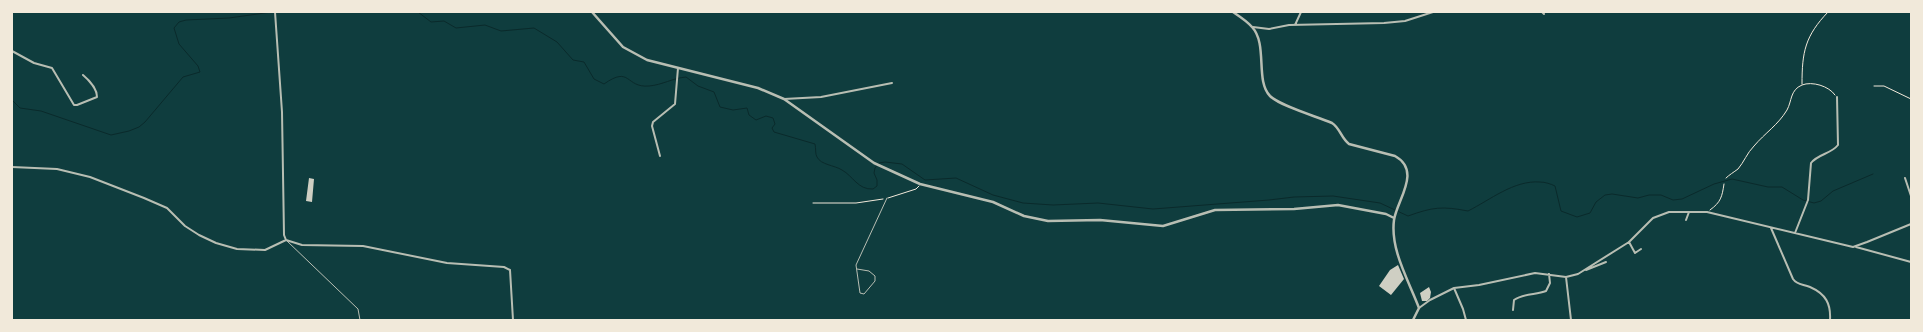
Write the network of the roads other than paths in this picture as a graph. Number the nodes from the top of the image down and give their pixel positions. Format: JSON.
{"nodes":[{"id":1,"x":275,"y":12,"type":"edge"},
{"id":2,"x":592,"y":12,"type":"edge"},
{"id":3,"x":1301,"y":12,"type":"edge"},
{"id":4,"x":1433,"y":12,"type":"edge"},
{"id":5,"x":1542,"y":12,"type":"edge"},
{"id":6,"x":1235,"y":13,"type":"edge"},
{"id":7,"x":1544,"y":14,"type":"dead end"},
{"id":8,"x":1295,"y":25,"type":"junction"},
{"id":9,"x":1253,"y":27,"type":"junction"},
{"id":10,"x":12,"y":51,"type":"edge"},
{"id":11,"x":678,"y":68,"type":"junction"},
{"id":12,"x":83,"y":75,"type":"dead end"},
{"id":13,"x":892,"y":83,"type":"dead end"},
{"id":14,"x":1837,"y":97,"type":"road end"},
{"id":15,"x":784,"y":99,"type":"junction"},
{"id":16,"x":660,"y":156,"type":"dead end"},
{"id":17,"x":12,"y":166,"type":"edge"},
{"id":18,"x":1905,"y":178,"type":"dead end"},
{"id":19,"x":1911,"y":196,"type":"edge"},
{"id":20,"x":887,"y":198,"type":"road end"},
{"id":21,"x":1689,"y":212,"type":"junction"},
{"id":22,"x":1395,"y":216,"type":"junction"},
{"id":23,"x":1686,"y":220,"type":"dead end"},
{"id":24,"x":1911,"y":224,"type":"edge"},
{"id":25,"x":1771,"y":228,"type":"junction"},
{"id":26,"x":1795,"y":233,"type":"junction"},
{"id":27,"x":286,"y":240,"type":"junction"},
{"id":28,"x":1629,"y":242,"type":"junction"},
{"id":29,"x":1855,"y":246,"type":"junction"},
{"id":30,"x":1641,"y":249,"type":"dead end"},
{"id":31,"x":1606,"y":262,"type":"dead end"},
{"id":32,"x":1911,"y":262,"type":"edge"},
{"id":33,"x":857,"y":269,"type":"junction"},
{"id":34,"x":1583,"y":271,"type":"junction"},
{"id":35,"x":1549,"y":274,"type":"junction"},
{"id":36,"x":1566,"y":277,"type":"junction"},
{"id":37,"x":1454,"y":288,"type":"junction"},
{"id":38,"x":1419,"y":308,"type":"junction"},
{"id":39,"x":1513,"y":310,"type":"dead end"},
{"id":40,"x":360,"y":320,"type":"edge"},
{"id":41,"x":513,"y":320,"type":"edge"},
{"id":42,"x":1413,"y":320,"type":"edge"},
{"id":43,"x":1466,"y":320,"type":"edge"},
{"id":44,"x":1571,"y":320,"type":"edge"},
{"id":45,"x":1830,"y":320,"type":"edge"}],
"edges":[{"from":1,"to":27,"type":"street"},
{"from":2,"to":11,"type":"street"},
{"from":3,"to":8,"type":"street"},
{"from":4,"to":8,"type":"street"},
{"from":5,"to":7,"type":"street"},
{"from":6,"to":9,"type":"street"},
{"from":8,"to":9,"type":"street"},
{"from":9,"to":22,"type":"street"},
{"from":10,"to":12,"type":"street"},
{"from":11,"to":15,"type":"street"},
{"from":11,"to":16,"type":"street"},
{"from":13,"to":15,"type":"street"},
{"from":14,"to":26,"type":"street"},
{"from":15,"to":22,"type":"street"},
{"from":17,"to":27,"type":"street"},
{"from":18,"to":19,"type":"street"},
{"from":20,"to":33,"type":"lane"},
{"from":21,"to":23,"type":"street"},
{"from":21,"to":25,"type":"street"},
{"from":21,"to":28,"type":"street"},
{"from":22,"to":38,"type":"street"},
{"from":24,"to":29,"type":"street"},
{"from":25,"to":26,"type":"street"},
{"from":25,"to":45,"type":"street"},
{"from":26,"to":29,"type":"street"},
{"from":27,"to":40,"type":"lane"},
{"from":27,"to":41,"type":"street"},
{"from":28,"to":30,"type":"street"},
{"from":28,"to":34,"type":"street"},
{"from":29,"to":32,"type":"street"},
{"from":31,"to":34,"type":"street"},
{"from":33,"to":33,"type":"lane"},
{"from":34,"to":36,"type":"street"},
{"from":35,"to":36,"type":"street"},
{"from":35,"to":37,"type":"street"},
{"from":35,"to":39,"type":"street"},
{"from":36,"to":44,"type":"street"},
{"from":37,"to":38,"type":"street"},
{"from":37,"to":43,"type":"street"},
{"from":38,"to":42,"type":"street"}]}
